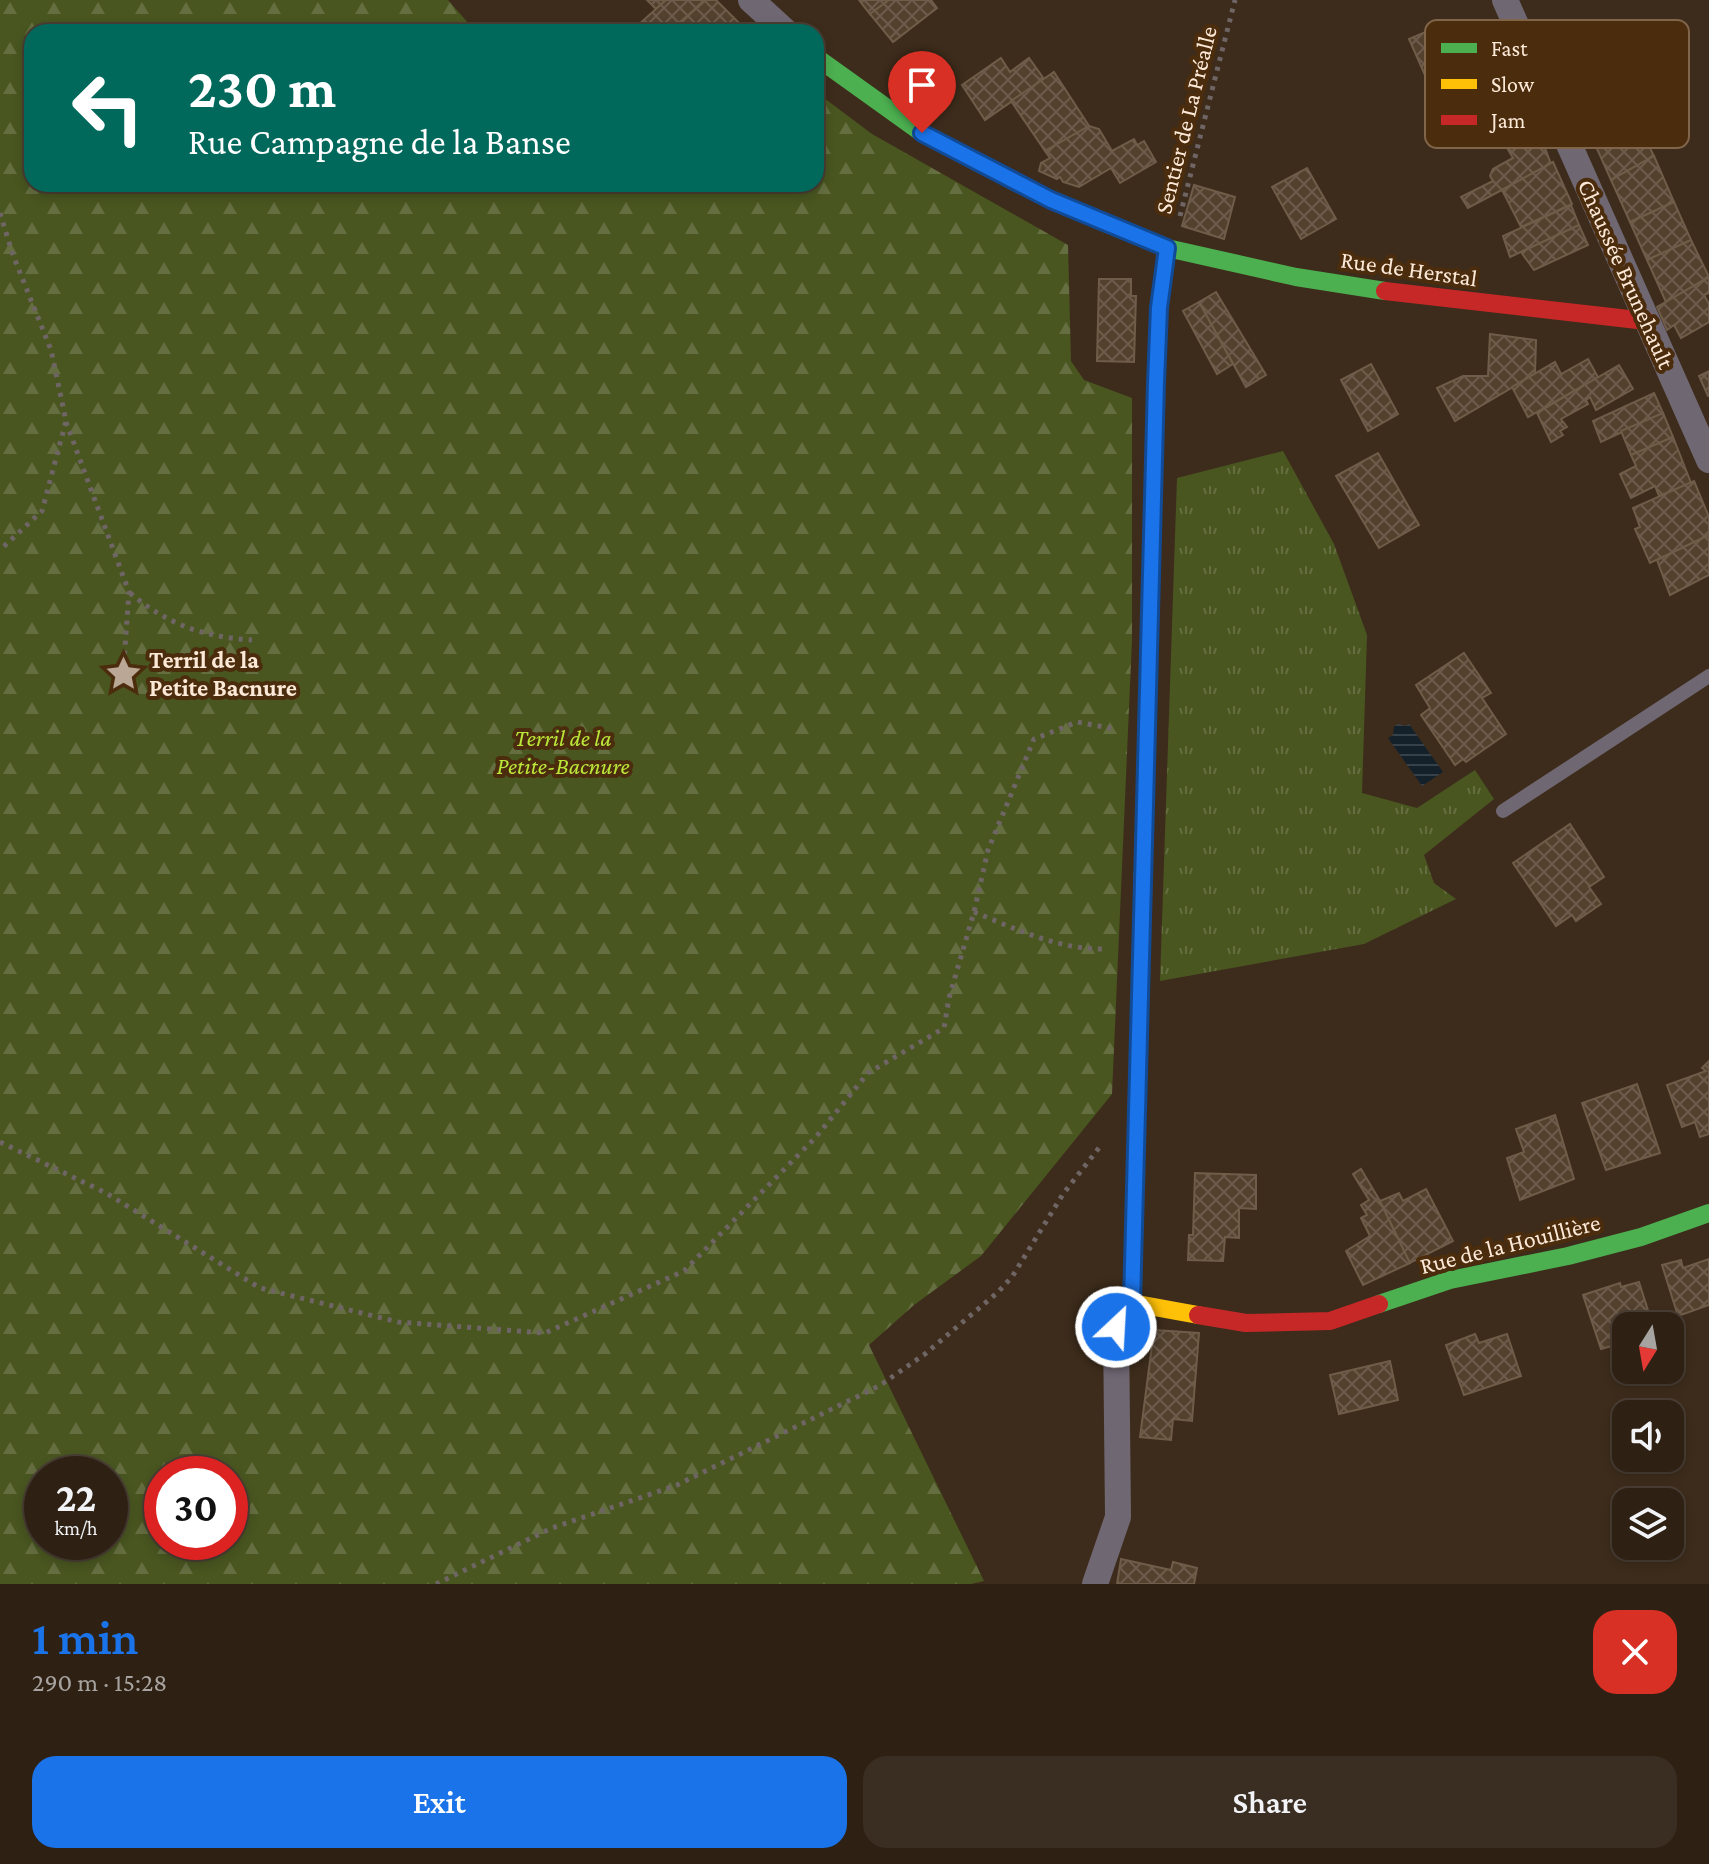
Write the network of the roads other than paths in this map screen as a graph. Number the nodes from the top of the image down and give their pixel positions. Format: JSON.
{"nodes":[{"id":1,"x":751,"y":0,"type":"edge"},
{"id":2,"x":1505,"y":0,"type":"edge"},
{"id":3,"x":1514,"y":20,"type":"edge"},
{"id":4,"x":777,"y":24,"type":"edge"},
{"id":5,"x":824,"y":63,"type":"edge"},
{"id":6,"x":1570,"y":148,"type":"edge"},
{"id":7,"x":1167,"y":248,"type":"junction"},
{"id":8,"x":1646,"y":321,"type":"junction"},
{"id":9,"x":1709,"y":460,"type":"edge"},
{"id":10,"x":1709,"y":676,"type":"edge"},
{"id":11,"x":1503,"y":811,"type":"dead end"},
{"id":12,"x":1709,"y":1213,"type":"edge"},
{"id":13,"x":1132,"y":1303,"type":"junction"},
{"id":14,"x":1095,"y":1584,"type":"edge"}],
"edges":[{"from":1,"to":4,"type":"street"},
{"from":2,"to":3,"type":"street","name":"Chaussée Brunehault"},
{"from":5,"to":7,"type":"street","name":"Rue de Herstal"},
{"from":6,"to":8,"type":"street","name":"Chaussée Brunehault"},
{"from":7,"to":8,"type":"street","name":"Rue de Herstal"},
{"from":7,"to":13,"type":"street"},
{"from":8,"to":9,"type":"street","name":"Chaussée Brunehault"},
{"from":10,"to":11,"type":"lane"},
{"from":12,"to":13,"type":"street","name":"Rue de la Houillière"},
{"from":13,"to":14,"type":"street"}]}
